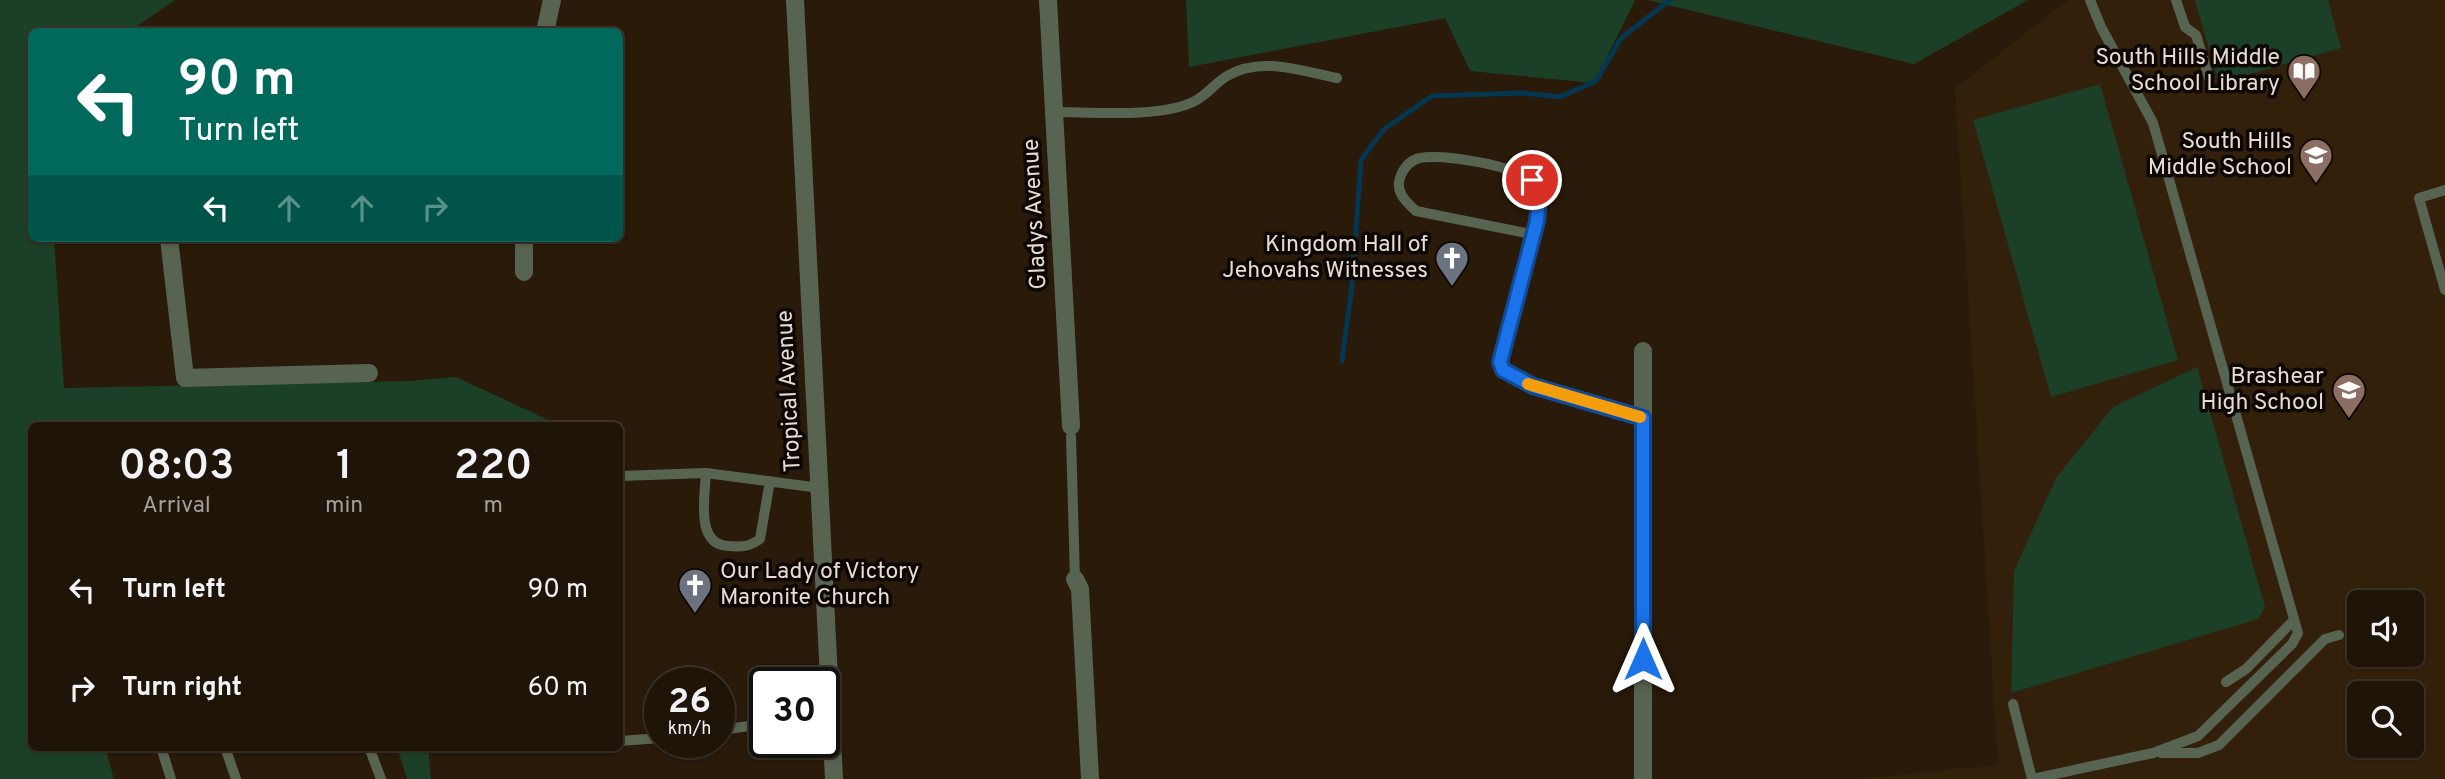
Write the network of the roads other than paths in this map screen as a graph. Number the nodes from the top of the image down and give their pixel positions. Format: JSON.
{"nodes":[{"id":1,"x":552,"y":0,"type":"edge"},
{"id":2,"x":795,"y":0,"type":"edge"},
{"id":3,"x":1048,"y":0,"type":"edge"},
{"id":4,"x":2090,"y":0,"type":"edge"},
{"id":5,"x":2176,"y":0,"type":"edge"},
{"id":6,"x":546,"y":28,"type":"edge"},
{"id":7,"x":2209,"y":78,"type":"dead end"},
{"id":8,"x":1337,"y":79,"type":"dead end"},
{"id":9,"x":1054,"y":112,"type":"junction"},
{"id":10,"x":2445,"y":190,"type":"edge"},
{"id":11,"x":1531,"y":234,"type":"junction"},
{"id":12,"x":169,"y":242,"type":"edge"},
{"id":13,"x":524,"y":242,"type":"edge"},
{"id":14,"x":524,"y":272,"type":"dead end"},
{"id":15,"x":2445,"y":290,"type":"edge"},
{"id":16,"x":1643,"y":351,"type":"dead end"},
{"id":17,"x":369,"y":373,"type":"dead end"},
{"id":18,"x":1643,"y":418,"type":"junction"},
{"id":19,"x":1071,"y":431,"type":"joint"},
{"id":20,"x":706,"y":473,"type":"junction"},
{"id":21,"x":623,"y":476,"type":"edge"},
{"id":22,"x":770,"y":481,"type":"junction"},
{"id":23,"x":820,"y":488,"type":"junction"},
{"id":24,"x":1075,"y":579,"type":"joint"},
{"id":25,"x":2294,"y":620,"type":"junction"},
{"id":26,"x":2339,"y":635,"type":"dead end"},
{"id":27,"x":826,"y":667,"type":"edge"},
{"id":28,"x":2226,"y":682,"type":"dead end"},
{"id":29,"x":2013,"y":704,"type":"dead end"},
{"id":30,"x":644,"y":739,"type":"edge"},
{"id":31,"x":623,"y":741,"type":"edge"},
{"id":32,"x":161,"y":751,"type":"edge"},
{"id":33,"x":226,"y":751,"type":"edge"},
{"id":34,"x":370,"y":751,"type":"edge"},
{"id":35,"x":2153,"y":753,"type":"junction"},
{"id":36,"x":832,"y":758,"type":"edge"},
{"id":37,"x":171,"y":779,"type":"edge"},
{"id":38,"x":236,"y":779,"type":"edge"},
{"id":39,"x":380,"y":779,"type":"edge"},
{"id":40,"x":834,"y":779,"type":"edge"},
{"id":41,"x":1090,"y":779,"type":"edge"},
{"id":42,"x":1643,"y":779,"type":"edge"},
{"id":43,"x":2032,"y":779,"type":"edge"}],
"edges":[{"from":1,"to":6,"type":"street"},
{"from":2,"to":23,"type":"street","name":"Tropical Avenue"},
{"from":3,"to":9,"type":"street","name":"Gladys Avenue"},
{"from":4,"to":25,"type":"lane"},
{"from":5,"to":7,"type":"lane"},
{"from":8,"to":9,"type":"lane"},
{"from":9,"to":19,"type":"street","name":"Gladys Avenue"},
{"from":10,"to":15,"type":"lane"},
{"from":11,"to":11,"type":"lane"},
{"from":11,"to":18,"type":"lane"},
{"from":12,"to":17,"type":"street"},
{"from":13,"to":14,"type":"street"},
{"from":16,"to":18,"type":"street"},
{"from":18,"to":42,"type":"street"},
{"from":19,"to":24,"type":"lane","name":"Gladys Avenue"},
{"from":20,"to":21,"type":"lane"},
{"from":20,"to":22,"type":"lane"},
{"from":20,"to":22,"type":"lane"},
{"from":22,"to":23,"type":"lane"},
{"from":23,"to":27,"type":"street","name":"Tropical Avenue"},
{"from":24,"to":41,"type":"street","name":"Gladys Avenue"},
{"from":25,"to":28,"type":"lane"},
{"from":25,"to":35,"type":"lane"},
{"from":26,"to":35,"type":"lane"},
{"from":29,"to":43,"type":"lane"},
{"from":30,"to":31,"type":"lane"},
{"from":32,"to":37,"type":"lane"},
{"from":33,"to":38,"type":"lane"},
{"from":34,"to":39,"type":"lane"},
{"from":35,"to":43,"type":"lane"},
{"from":36,"to":40,"type":"street","name":"Tropical Avenue"}]}
